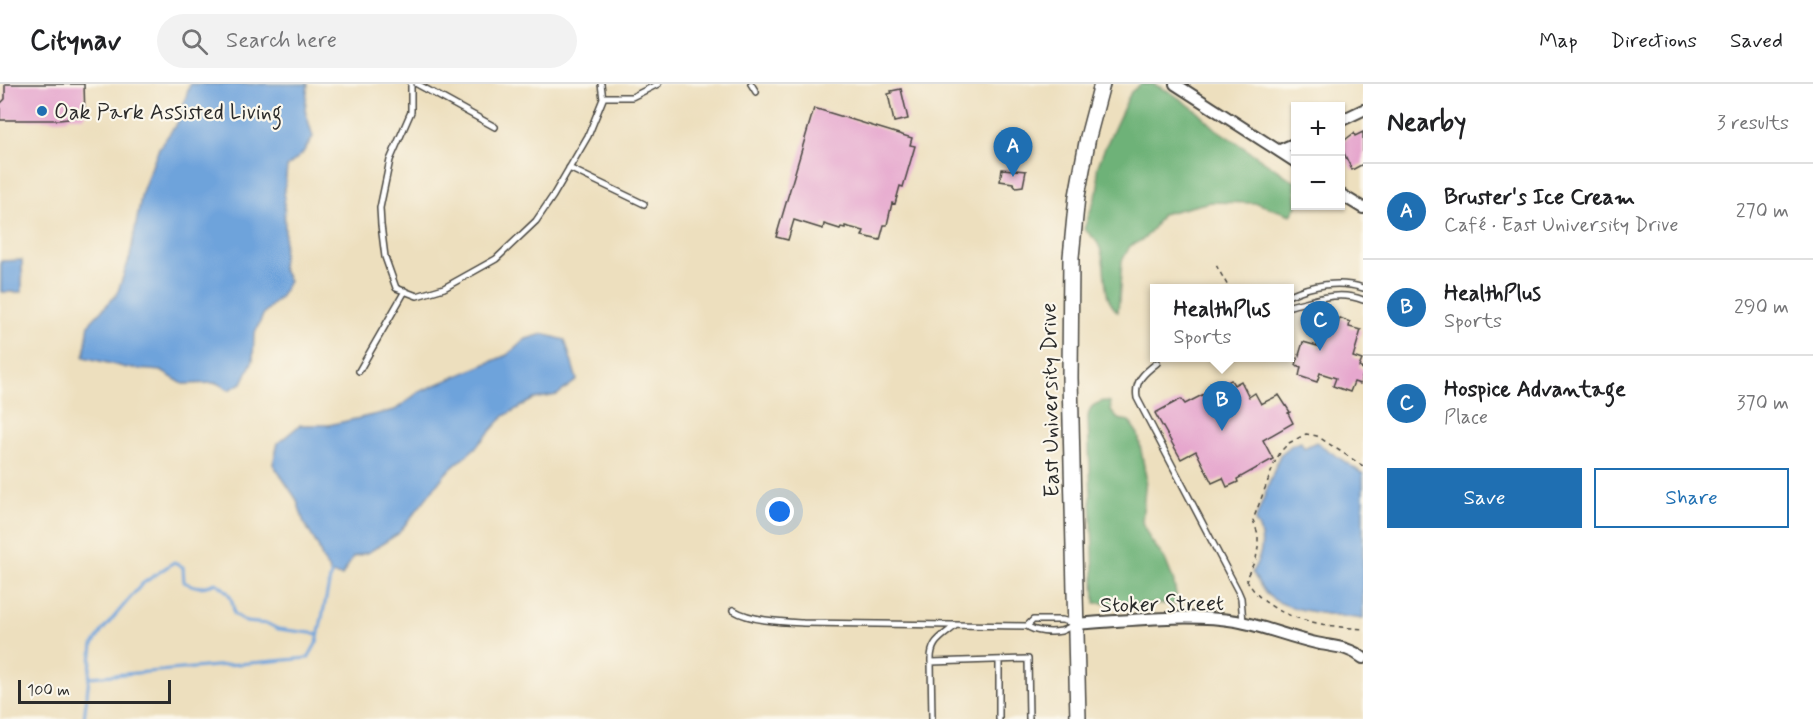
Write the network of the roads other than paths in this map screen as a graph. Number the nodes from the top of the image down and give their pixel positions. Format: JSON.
{"nodes":[{"id":1,"x":411,"y":84,"type":"edge"},
{"id":2,"x":417,"y":84,"type":"edge"},
{"id":3,"x":601,"y":84,"type":"edge"},
{"id":4,"x":658,"y":84,"type":"edge"},
{"id":5,"x":751,"y":84,"type":"edge"},
{"id":6,"x":1102,"y":84,"type":"edge"},
{"id":7,"x":1175,"y":84,"type":"edge"},
{"id":8,"x":756,"y":92,"type":"dead end"},
{"id":9,"x":603,"y":97,"type":"junction"},
{"id":10,"x":1363,"y":110,"type":"edge"},
{"id":11,"x":1345,"y":119,"type":"edge"},
{"id":12,"x":495,"y":127,"type":"dead end"},
{"id":13,"x":1291,"y":145,"type":"edge"},
{"id":14,"x":1280,"y":150,"type":"junction"},
{"id":15,"x":1291,"y":158,"type":"edge"},
{"id":16,"x":569,"y":168,"type":"junction"},
{"id":17,"x":1345,"y":197,"type":"edge"},
{"id":18,"x":644,"y":204,"type":"dead end"},
{"id":19,"x":1363,"y":208,"type":"edge"},
{"id":20,"x":1363,"y":288,"type":"edge"},
{"id":21,"x":405,"y":291,"type":"junction"},
{"id":22,"x":1294,"y":294,"type":"edge"},
{"id":23,"x":1363,"y":300,"type":"edge"},
{"id":24,"x":1294,"y":305,"type":"edge"},
{"id":25,"x":1156,"y":363,"type":"dead end"},
{"id":26,"x":358,"y":371,"type":"dead end"},
{"id":27,"x":733,"y":610,"type":"dead end"},
{"id":28,"x":1243,"y":623,"type":"junction"},
{"id":29,"x":1075,"y":624,"type":"junction"},
{"id":30,"x":955,"y":626,"type":"junction"},
{"id":31,"x":1027,"y":626,"type":"junction"},
{"id":32,"x":1358,"y":654,"type":"edge"},
{"id":33,"x":999,"y":660,"type":"junction"},
{"id":34,"x":931,"y":662,"type":"junction"},
{"id":35,"x":932,"y":719,"type":"edge"},
{"id":36,"x":999,"y":719,"type":"edge"},
{"id":37,"x":1029,"y":719,"type":"edge"},
{"id":38,"x":1078,"y":719,"type":"edge"}],
"edges":[{"from":1,"to":21,"type":"lane"},
{"from":2,"to":12,"type":"lane"},
{"from":3,"to":9,"type":"lane"},
{"from":4,"to":9,"type":"lane"},
{"from":5,"to":8,"type":"lane"},
{"from":6,"to":29,"type":"main road","name":"East University Drive"},
{"from":7,"to":14,"type":"street"},
{"from":9,"to":16,"type":"lane"},
{"from":10,"to":11,"type":"street"},
{"from":13,"to":14,"type":"street"},
{"from":14,"to":15,"type":"street"},
{"from":16,"to":18,"type":"lane"},
{"from":16,"to":21,"type":"lane"},
{"from":17,"to":19,"type":"street"},
{"from":20,"to":22,"type":"lane"},
{"from":21,"to":26,"type":"lane"},
{"from":23,"to":24,"type":"lane"},
{"from":25,"to":28,"type":"lane"},
{"from":27,"to":30,"type":"lane"},
{"from":28,"to":29,"type":"street","name":"Stoker Street"},
{"from":28,"to":32,"type":"street","name":"Stoker Street"},
{"from":29,"to":31,"type":"lane"},
{"from":29,"to":31,"type":"lane"},
{"from":29,"to":38,"type":"main road","name":"East University Drive"},
{"from":30,"to":31,"type":"lane"},
{"from":30,"to":34,"type":"lane"},
{"from":33,"to":34,"type":"lane"},
{"from":33,"to":36,"type":"lane"},
{"from":33,"to":37,"type":"lane"},
{"from":34,"to":35,"type":"lane"}]}
